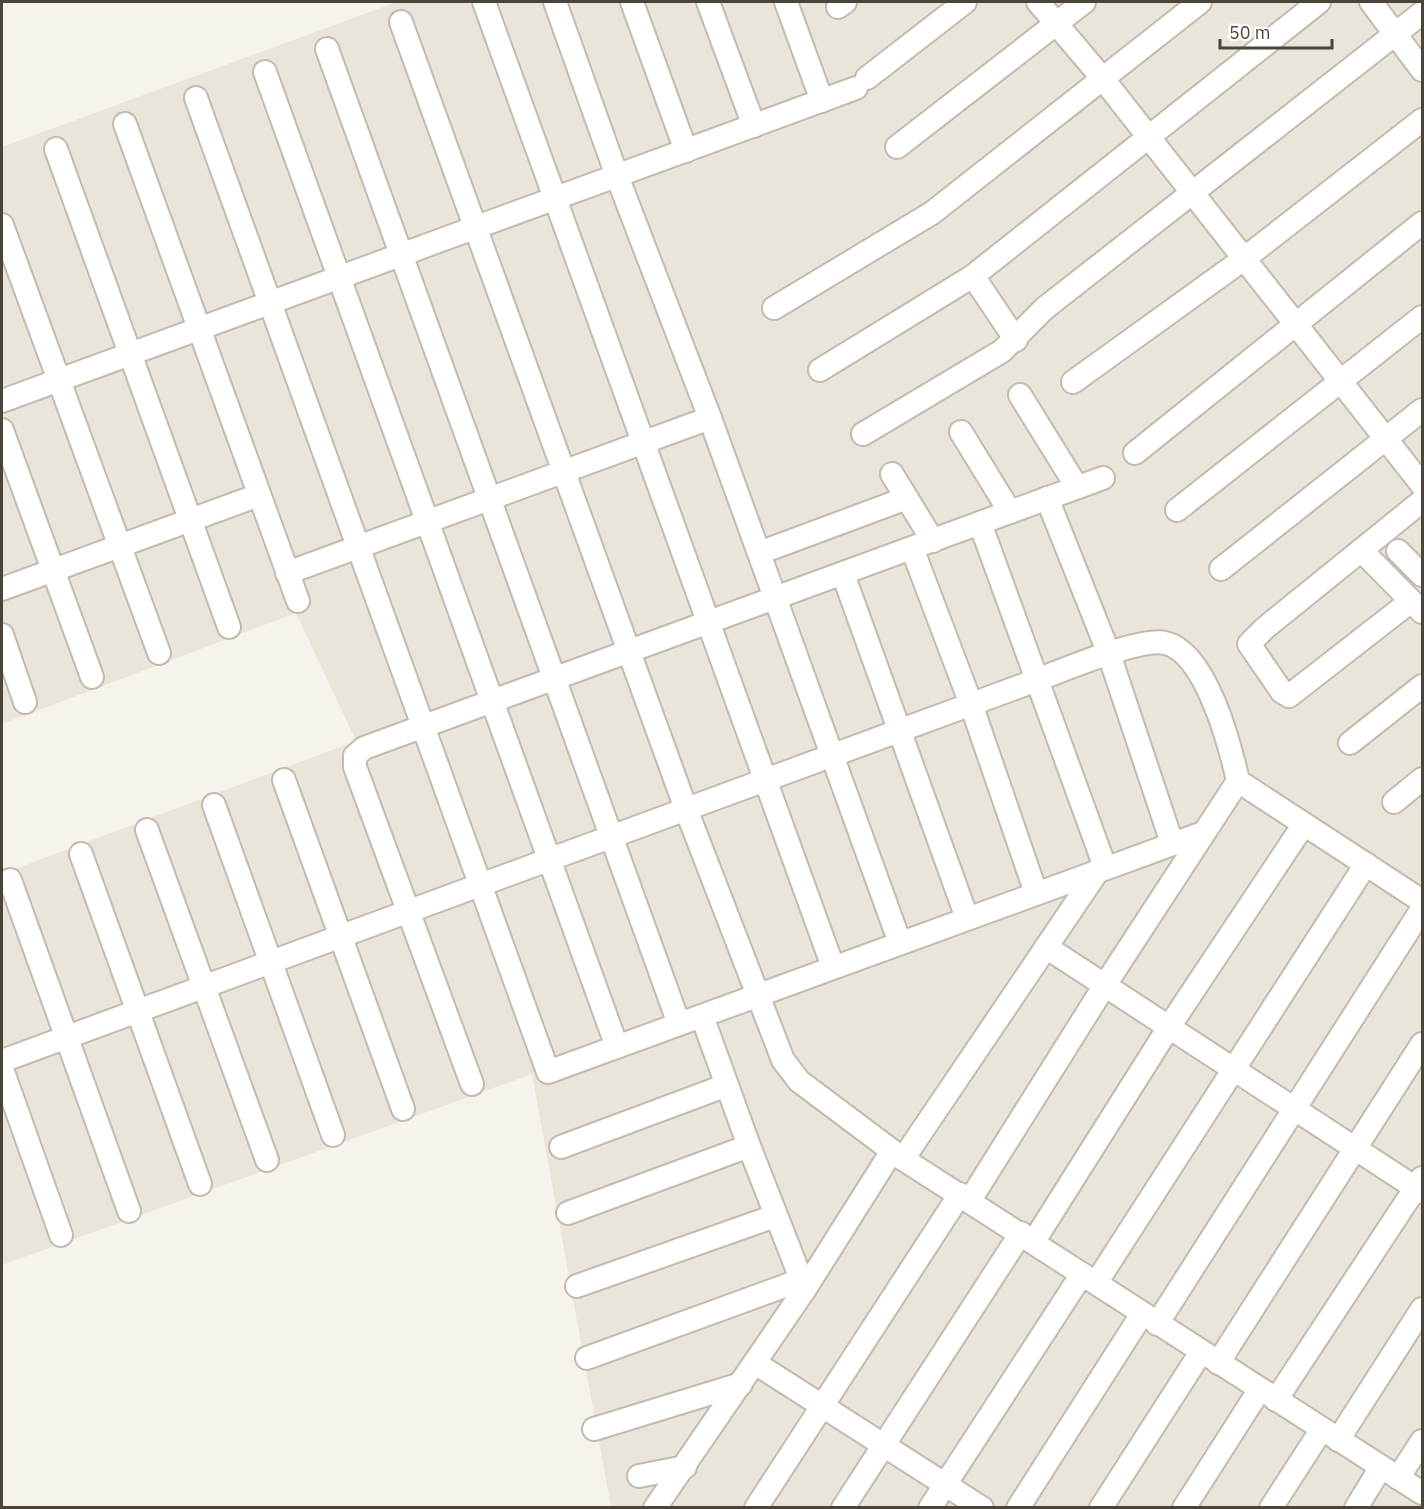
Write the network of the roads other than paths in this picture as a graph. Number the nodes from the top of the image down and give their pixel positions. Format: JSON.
{"nodes":[{"id":1,"x":484,"y":2,"type":"edge"},
{"id":2,"x":555,"y":2,"type":"edge"},
{"id":3,"x":632,"y":2,"type":"edge"},
{"id":4,"x":708,"y":2,"type":"edge"},
{"id":5,"x":786,"y":2,"type":"edge"},
{"id":6,"x":965,"y":2,"type":"edge"},
{"id":7,"x":1038,"y":2,"type":"edge"},
{"id":8,"x":1083,"y":2,"type":"edge"},
{"id":9,"x":1200,"y":2,"type":"edge"},
{"id":10,"x":1319,"y":2,"type":"edge"},
{"id":11,"x":1371,"y":2,"type":"edge"},
{"id":12,"x":1422,"y":13,"type":"edge"},
{"id":13,"x":401,"y":22,"type":"dead end"},
{"id":14,"x":1055,"y":24,"type":"junction"},
{"id":15,"x":1397,"y":34,"type":"junction"},
{"id":16,"x":327,"y":49,"type":"dead end"},
{"id":17,"x":1422,"y":70,"type":"edge"},
{"id":18,"x":265,"y":72,"type":"dead end"},
{"id":19,"x":1103,"y":79,"type":"junction"},
{"id":20,"x":196,"y":98,"type":"dead end"},
{"id":21,"x":822,"y":101,"type":"junction"},
{"id":22,"x":1422,"y":120,"type":"edge"},
{"id":23,"x":125,"y":124,"type":"dead end"},
{"id":24,"x":754,"y":126,"type":"junction"},
{"id":25,"x":1148,"y":137,"type":"junction"},
{"id":26,"x":897,"y":147,"type":"dead end"},
{"id":27,"x":56,"y":149,"type":"dead end"},
{"id":28,"x":686,"y":151,"type":"junction"},
{"id":29,"x":617,"y":176,"type":"junction"},
{"id":30,"x":1192,"y":193,"type":"junction"},
{"id":31,"x":553,"y":198,"type":"junction"},
{"id":32,"x":1422,"y":223,"type":"edge"},
{"id":33,"x":2,"y":225,"type":"edge"},
{"id":34,"x":474,"y":227,"type":"junction"},
{"id":35,"x":400,"y":254,"type":"junction"},
{"id":36,"x":1245,"y":258,"type":"junction"},
{"id":37,"x":973,"y":276,"type":"junction"},
{"id":38,"x":337,"y":277,"type":"junction"},
{"id":39,"x":268,"y":303,"type":"junction"},
{"id":40,"x":774,"y":308,"type":"dead end"},
{"id":41,"x":1422,"y":316,"type":"edge"},
{"id":42,"x":1295,"y":323,"type":"junction"},
{"id":43,"x":197,"y":329,"type":"junction"},
{"id":44,"x":1016,"y":340,"type":"junction"},
{"id":45,"x":129,"y":354,"type":"junction"},
{"id":46,"x":820,"y":370,"type":"dead end"},
{"id":47,"x":59,"y":380,"type":"junction"},
{"id":48,"x":1340,"y":381,"type":"junction"},
{"id":49,"x":1073,"y":382,"type":"dead end"},
{"id":50,"x":1020,"y":395,"type":"dead end"},
{"id":51,"x":2,"y":401,"type":"edge"},
{"id":52,"x":1422,"y":410,"type":"edge"},
{"id":53,"x":710,"y":418,"type":"junction"},
{"id":54,"x":2,"y":430,"type":"edge"},
{"id":55,"x":961,"y":432,"type":"dead end"},
{"id":56,"x":863,"y":434,"type":"dead end"},
{"id":57,"x":1385,"y":440,"type":"junction"},
{"id":58,"x":643,"y":442,"type":"junction"},
{"id":59,"x":1135,"y":453,"type":"dead end"},
{"id":60,"x":564,"y":472,"type":"junction"},
{"id":61,"x":892,"y":474,"type":"dead end"},
{"id":62,"x":1103,"y":478,"type":"dead end"},
{"id":63,"x":1422,"y":485,"type":"edge"},
{"id":64,"x":1077,"y":487,"type":"junction"},
{"id":65,"x":259,"y":495,"type":"junction"},
{"id":66,"x":907,"y":498,"type":"junction"},
{"id":67,"x":1047,"y":498,"type":"junction"},
{"id":68,"x":489,"y":499,"type":"junction"},
{"id":69,"x":1422,"y":501,"type":"edge"},
{"id":70,"x":1177,"y":510,"type":"dead end"},
{"id":71,"x":1010,"y":512,"type":"junction"},
{"id":72,"x":190,"y":520,"type":"junction"},
{"id":73,"x":427,"y":522,"type":"junction"},
{"id":74,"x":980,"y":523,"type":"junction"},
{"id":75,"x":933,"y":540,"type":"junction"},
{"id":76,"x":120,"y":546,"type":"junction"},
{"id":77,"x":358,"y":547,"type":"junction"},
{"id":78,"x":912,"y":548,"type":"junction"},
{"id":79,"x":1361,"y":550,"type":"junction"},
{"id":80,"x":1398,"y":551,"type":"dead end"},
{"id":81,"x":759,"y":553,"type":"junction"},
{"id":82,"x":1221,"y":569,"type":"dead end"},
{"id":83,"x":54,"y":570,"type":"junction"},
{"id":84,"x":287,"y":573,"type":"junction"},
{"id":85,"x":843,"y":574,"type":"junction"},
{"id":86,"x":1422,"y":575,"type":"edge"},
{"id":87,"x":2,"y":589,"type":"edge"},
{"id":88,"x":775,"y":599,"type":"junction"},
{"id":89,"x":298,"y":602,"type":"dead end"},
{"id":90,"x":1417,"y":606,"type":"edge"},
{"id":91,"x":708,"y":623,"type":"junction"},
{"id":92,"x":229,"y":627,"type":"dead end"},
{"id":93,"x":2,"y":635,"type":"edge"},
{"id":94,"x":159,"y":652,"type":"dead end"},
{"id":95,"x":629,"y":652,"type":"junction"},
{"id":96,"x":1109,"y":654,"type":"junction"},
{"id":97,"x":92,"y":677,"type":"dead end"},
{"id":98,"x":555,"y":680,"type":"junction"},
{"id":99,"x":1037,"y":680,"type":"junction"},
{"id":100,"x":1422,"y":686,"type":"edge"},
{"id":101,"x":26,"y":702,"type":"dead end"},
{"id":102,"x":493,"y":703,"type":"junction"},
{"id":103,"x":971,"y":704,"type":"junction"},
{"id":104,"x":424,"y":728,"type":"junction"},
{"id":105,"x":900,"y":730,"type":"junction"},
{"id":106,"x":1350,"y":743,"type":"dead end"},
{"id":107,"x":832,"y":755,"type":"junction"},
{"id":108,"x":1422,"y":779,"type":"edge"},
{"id":109,"x":284,"y":780,"type":"dead end"},
{"id":110,"x":765,"y":780,"type":"junction"},
{"id":111,"x":1238,"y":781,"type":"junction"},
{"id":112,"x":1394,"y":802,"type":"dead end"},
{"id":113,"x":214,"y":805,"type":"dead end"},
{"id":114,"x":686,"y":809,"type":"junction"},
{"id":115,"x":1304,"y":824,"type":"junction"},
{"id":116,"x":147,"y":830,"type":"dead end"},
{"id":117,"x":1203,"y":833,"type":"junction"},
{"id":118,"x":612,"y":836,"type":"junction"},
{"id":119,"x":1172,"y":843,"type":"junction"},
{"id":120,"x":81,"y":854,"type":"dead end"},
{"id":121,"x":549,"y":859,"type":"junction"},
{"id":122,"x":1366,"y":864,"type":"junction"},
{"id":123,"x":1102,"y":868,"type":"junction"},
{"id":124,"x":10,"y":880,"type":"dead end"},
{"id":125,"x":480,"y":885,"type":"junction"},
{"id":126,"x":1036,"y":893,"type":"junction"},
{"id":127,"x":1420,"y":895,"type":"edge"},
{"id":128,"x":410,"y":911,"type":"junction"},
{"id":129,"x":968,"y":918,"type":"junction"},
{"id":130,"x":341,"y":936,"type":"junction"},
{"id":131,"x":900,"y":943,"type":"junction"},
{"id":132,"x":1046,"y":947,"type":"junction"},
{"id":133,"x":271,"y":962,"type":"junction"},
{"id":134,"x":833,"y":967,"type":"junction"},
{"id":135,"x":1105,"y":985,"type":"junction"},
{"id":136,"x":204,"y":986,"type":"junction"},
{"id":137,"x":759,"y":997,"type":"junction"},
{"id":138,"x":138,"y":1011,"type":"junction"},
{"id":139,"x":702,"y":1016,"type":"junction"},
{"id":140,"x":680,"y":1024,"type":"junction"},
{"id":141,"x":1169,"y":1027,"type":"junction"},
{"id":142,"x":67,"y":1037,"type":"junction"},
{"id":143,"x":1422,"y":1044,"type":"edge"},
{"id":144,"x":617,"y":1047,"type":"junction"},
{"id":145,"x":2,"y":1061,"type":"edge"},
{"id":146,"x":1234,"y":1069,"type":"junction"},
{"id":147,"x":2,"y":1070,"type":"edge"},
{"id":148,"x":472,"y":1084,"type":"dead end"},
{"id":149,"x":727,"y":1085,"type":"junction"},
{"id":150,"x":1296,"y":1108,"type":"junction"},
{"id":151,"x":403,"y":1109,"type":"dead end"},
{"id":152,"x":333,"y":1135,"type":"dead end"},
{"id":153,"x":749,"y":1146,"type":"junction"},
{"id":154,"x":561,"y":1147,"type":"dead end"},
{"id":155,"x":1355,"y":1148,"type":"junction"},
{"id":156,"x":897,"y":1155,"type":"junction"},
{"id":157,"x":267,"y":1160,"type":"dead end"},
{"id":158,"x":200,"y":1184,"type":"dead end"},
{"id":159,"x":1420,"y":1186,"type":"edge"},
{"id":160,"x":965,"y":1197,"type":"junction"},
{"id":161,"x":129,"y":1211,"type":"dead end"},
{"id":162,"x":568,"y":1213,"type":"dead end"},
{"id":163,"x":775,"y":1216,"type":"junction"},
{"id":164,"x":61,"y":1235,"type":"dead end"},
{"id":165,"x":1028,"y":1237,"type":"junction"},
{"id":166,"x":1089,"y":1278,"type":"junction"},
{"id":167,"x":803,"y":1285,"type":"junction"},
{"id":168,"x":577,"y":1286,"type":"dead end"},
{"id":169,"x":1422,"y":1310,"type":"edge"},
{"id":170,"x":1149,"y":1319,"type":"junction"},
{"id":171,"x":587,"y":1358,"type":"dead end"},
{"id":172,"x":1209,"y":1358,"type":"junction"},
{"id":173,"x":755,"y":1363,"type":"junction"},
{"id":174,"x":741,"y":1384,"type":"junction"},
{"id":175,"x":1268,"y":1394,"type":"junction"},
{"id":176,"x":824,"y":1406,"type":"junction"},
{"id":177,"x":594,"y":1429,"type":"dead end"},
{"id":178,"x":1330,"y":1434,"type":"junction"},
{"id":179,"x":1422,"y":1441,"type":"edge"},
{"id":180,"x":885,"y":1444,"type":"junction"},
{"id":181,"x":685,"y":1467,"type":"junction"},
{"id":182,"x":1389,"y":1473,"type":"junction"},
{"id":183,"x":639,"y":1476,"type":"dead end"},
{"id":184,"x":945,"y":1484,"type":"junction"},
{"id":185,"x":1422,"y":1493,"type":"edge"},
{"id":186,"x":655,"y":1508,"type":"edge"},
{"id":187,"x":756,"y":1508,"type":"edge"},
{"id":188,"x":843,"y":1508,"type":"edge"},
{"id":189,"x":930,"y":1508,"type":"edge"},
{"id":190,"x":982,"y":1508,"type":"edge"},
{"id":191,"x":1018,"y":1508,"type":"edge"},
{"id":192,"x":1101,"y":1508,"type":"edge"},
{"id":193,"x":1184,"y":1508,"type":"edge"},
{"id":194,"x":1271,"y":1508,"type":"edge"},
{"id":195,"x":1356,"y":1508,"type":"edge"}],
"edges":[{"from":1,"to":31,"type":"street"},
{"from":2,"to":29,"type":"street"},
{"from":3,"to":28,"type":"street"},
{"from":4,"to":24,"type":"street"},
{"from":5,"to":21,"type":"street"},
{"from":6,"to":21,"type":"street"},
{"from":7,"to":14,"type":"street"},
{"from":8,"to":14,"type":"street"},
{"from":9,"to":19,"type":"street"},
{"from":10,"to":25,"type":"street"},
{"from":11,"to":15,"type":"street"},
{"from":12,"to":15,"type":"street"},
{"from":13,"to":34,"type":"street"},
{"from":14,"to":19,"type":"street"},
{"from":14,"to":26,"type":"street"},
{"from":15,"to":17,"type":"street"},
{"from":15,"to":30,"type":"street"},
{"from":16,"to":35,"type":"street"},
{"from":18,"to":38,"type":"street"},
{"from":19,"to":25,"type":"street"},
{"from":19,"to":40,"type":"street"},
{"from":20,"to":39,"type":"street"},
{"from":21,"to":24,"type":"street"},
{"from":22,"to":36,"type":"street"},
{"from":23,"to":43,"type":"street"},
{"from":24,"to":28,"type":"street"},
{"from":25,"to":30,"type":"street"},
{"from":25,"to":37,"type":"street"},
{"from":27,"to":45,"type":"street"},
{"from":28,"to":29,"type":"street"},
{"from":29,"to":31,"type":"street"},
{"from":29,"to":53,"type":"street"},
{"from":30,"to":36,"type":"street"},
{"from":30,"to":44,"type":"street"},
{"from":31,"to":34,"type":"street"},
{"from":31,"to":58,"type":"street"},
{"from":32,"to":42,"type":"street"},
{"from":33,"to":47,"type":"street"},
{"from":34,"to":35,"type":"street"},
{"from":34,"to":60,"type":"street"},
{"from":35,"to":38,"type":"street"},
{"from":35,"to":68,"type":"street"},
{"from":36,"to":42,"type":"street"},
{"from":36,"to":49,"type":"street"},
{"from":37,"to":44,"type":"street"},
{"from":37,"to":46,"type":"street"},
{"from":38,"to":39,"type":"street"},
{"from":38,"to":73,"type":"street"},
{"from":39,"to":43,"type":"street"},
{"from":39,"to":77,"type":"street"},
{"from":41,"to":48,"type":"street"},
{"from":42,"to":48,"type":"street"},
{"from":42,"to":59,"type":"street"},
{"from":43,"to":45,"type":"street"},
{"from":43,"to":65,"type":"street"},
{"from":44,"to":56,"type":"street"},
{"from":45,"to":47,"type":"street"},
{"from":45,"to":72,"type":"street"},
{"from":47,"to":51,"type":"street"},
{"from":47,"to":76,"type":"street"},
{"from":48,"to":57,"type":"street"},
{"from":48,"to":70,"type":"street"},
{"from":50,"to":64,"type":"street"},
{"from":52,"to":57,"type":"street"},
{"from":53,"to":58,"type":"street"},
{"from":53,"to":81,"type":"street"},
{"from":54,"to":83,"type":"street"},
{"from":55,"to":71,"type":"street"},
{"from":57,"to":63,"type":"street"},
{"from":57,"to":82,"type":"street"},
{"from":58,"to":60,"type":"street"},
{"from":58,"to":91,"type":"street"},
{"from":60,"to":68,"type":"street"},
{"from":60,"to":95,"type":"street"},
{"from":61,"to":66,"type":"street"},
{"from":62,"to":64,"type":"street"},
{"from":64,"to":67,"type":"street"},
{"from":65,"to":72,"type":"street"},
{"from":65,"to":84,"type":"street"},
{"from":66,"to":75,"type":"street"},
{"from":66,"to":81,"type":"street"},
{"from":67,"to":71,"type":"street"},
{"from":67,"to":96,"type":"street"},
{"from":68,"to":73,"type":"street"},
{"from":68,"to":98,"type":"street"},
{"from":69,"to":79,"type":"street"},
{"from":71,"to":74,"type":"street"},
{"from":72,"to":76,"type":"street"},
{"from":72,"to":92,"type":"street"},
{"from":73,"to":77,"type":"street"},
{"from":73,"to":102,"type":"street"},
{"from":74,"to":75,"type":"street"},
{"from":74,"to":99,"type":"street"},
{"from":75,"to":78,"type":"street"},
{"from":76,"to":83,"type":"street"},
{"from":76,"to":94,"type":"street"},
{"from":77,"to":84,"type":"street"},
{"from":77,"to":104,"type":"street"},
{"from":78,"to":85,"type":"street"},
{"from":78,"to":103,"type":"street"},
{"from":79,"to":90,"type":"street"},
{"from":79,"to":90,"type":"street"},
{"from":80,"to":86,"type":"street"},
{"from":81,"to":88,"type":"street"},
{"from":83,"to":87,"type":"street"},
{"from":83,"to":97,"type":"street"},
{"from":84,"to":89,"type":"street"},
{"from":85,"to":88,"type":"street"},
{"from":85,"to":105,"type":"street"},
{"from":88,"to":91,"type":"street"},
{"from":88,"to":107,"type":"street"},
{"from":91,"to":95,"type":"street"},
{"from":91,"to":110,"type":"street"},
{"from":93,"to":101,"type":"street"},
{"from":95,"to":98,"type":"street"},
{"from":95,"to":114,"type":"street"},
{"from":96,"to":99,"type":"street"},
{"from":96,"to":111,"type":"street"},
{"from":96,"to":119,"type":"street"},
{"from":98,"to":102,"type":"street"},
{"from":98,"to":118,"type":"street"},
{"from":99,"to":103,"type":"street"},
{"from":99,"to":123,"type":"street"},
{"from":100,"to":106,"type":"street"},
{"from":102,"to":104,"type":"street"},
{"from":102,"to":121,"type":"street"},
{"from":103,"to":105,"type":"street"},
{"from":103,"to":126,"type":"street"},
{"from":104,"to":125,"type":"street"},
{"from":104,"to":128,"type":"street"},
{"from":105,"to":107,"type":"street"},
{"from":105,"to":129,"type":"street"},
{"from":107,"to":110,"type":"street"},
{"from":107,"to":131,"type":"street"},
{"from":108,"to":112,"type":"street"},
{"from":109,"to":130,"type":"street"},
{"from":110,"to":114,"type":"street"},
{"from":110,"to":134,"type":"street"},
{"from":111,"to":115,"type":"street"},
{"from":111,"to":117,"type":"street"},
{"from":113,"to":133,"type":"street"},
{"from":114,"to":118,"type":"street"},
{"from":114,"to":137,"type":"street"},
{"from":115,"to":122,"type":"street"},
{"from":115,"to":141,"type":"street"},
{"from":116,"to":136,"type":"street"},
{"from":117,"to":119,"type":"street"},
{"from":117,"to":135,"type":"street"},
{"from":118,"to":121,"type":"street"},
{"from":118,"to":140,"type":"street"},
{"from":119,"to":123,"type":"street"},
{"from":120,"to":138,"type":"street"},
{"from":121,"to":125,"type":"street"},
{"from":121,"to":144,"type":"street"},
{"from":122,"to":127,"type":"street"},
{"from":122,"to":146,"type":"street"},
{"from":123,"to":126,"type":"street"},
{"from":123,"to":132,"type":"street"},
{"from":124,"to":142,"type":"street"},
{"from":125,"to":128,"type":"street"},
{"from":125,"to":144,"type":"street"},
{"from":126,"to":129,"type":"street"},
{"from":127,"to":150,"type":"street"},
{"from":128,"to":130,"type":"street"},
{"from":128,"to":148,"type":"street"},
{"from":129,"to":131,"type":"street"},
{"from":130,"to":133,"type":"street"},
{"from":130,"to":151,"type":"street"},
{"from":131,"to":134,"type":"street"},
{"from":132,"to":135,"type":"street"},
{"from":132,"to":156,"type":"street"},
{"from":133,"to":136,"type":"street"},
{"from":133,"to":152,"type":"street"},
{"from":134,"to":137,"type":"street"},
{"from":135,"to":141,"type":"street"},
{"from":135,"to":160,"type":"street"},
{"from":136,"to":138,"type":"street"},
{"from":136,"to":157,"type":"street"},
{"from":137,"to":139,"type":"street"},
{"from":137,"to":156,"type":"street"},
{"from":138,"to":142,"type":"street"},
{"from":138,"to":158,"type":"street"},
{"from":139,"to":140,"type":"street"},
{"from":139,"to":149,"type":"street"},
{"from":140,"to":144,"type":"street"},
{"from":141,"to":146,"type":"street"},
{"from":141,"to":165,"type":"street"},
{"from":142,"to":145,"type":"street"},
{"from":142,"to":161,"type":"street"},
{"from":143,"to":155,"type":"street"},
{"from":146,"to":150,"type":"street"},
{"from":146,"to":166,"type":"street"},
{"from":147,"to":164,"type":"street"},
{"from":149,"to":153,"type":"street"},
{"from":149,"to":154,"type":"street"},
{"from":150,"to":155,"type":"street"},
{"from":150,"to":170,"type":"street"},
{"from":153,"to":162,"type":"street"},
{"from":153,"to":163,"type":"street"},
{"from":155,"to":159,"type":"street"},
{"from":155,"to":172,"type":"street"},
{"from":156,"to":160,"type":"street"},
{"from":156,"to":167,"type":"street"},
{"from":159,"to":175,"type":"street"},
{"from":160,"to":165,"type":"street"},
{"from":160,"to":176,"type":"street"},
{"from":163,"to":167,"type":"street"},
{"from":163,"to":168,"type":"street"},
{"from":165,"to":166,"type":"street"},
{"from":165,"to":180,"type":"street"},
{"from":166,"to":170,"type":"street"},
{"from":166,"to":184,"type":"street"},
{"from":167,"to":171,"type":"street"},
{"from":167,"to":173,"type":"street"},
{"from":169,"to":178,"type":"street"},
{"from":170,"to":172,"type":"street"},
{"from":170,"to":191,"type":"street"},
{"from":172,"to":175,"type":"street"},
{"from":172,"to":192,"type":"street"},
{"from":173,"to":174,"type":"street"},
{"from":173,"to":176,"type":"street"},
{"from":174,"to":177,"type":"street"},
{"from":174,"to":181,"type":"street"},
{"from":175,"to":178,"type":"street"},
{"from":175,"to":193,"type":"street"},
{"from":176,"to":180,"type":"street"},
{"from":176,"to":187,"type":"street"},
{"from":178,"to":182,"type":"street"},
{"from":178,"to":194,"type":"street"},
{"from":179,"to":182,"type":"street"},
{"from":180,"to":184,"type":"street"},
{"from":180,"to":188,"type":"street"},
{"from":181,"to":183,"type":"street"},
{"from":181,"to":186,"type":"street"},
{"from":182,"to":185,"type":"street"},
{"from":182,"to":195,"type":"street"},
{"from":184,"to":189,"type":"street"},
{"from":184,"to":190,"type":"street"}]}
